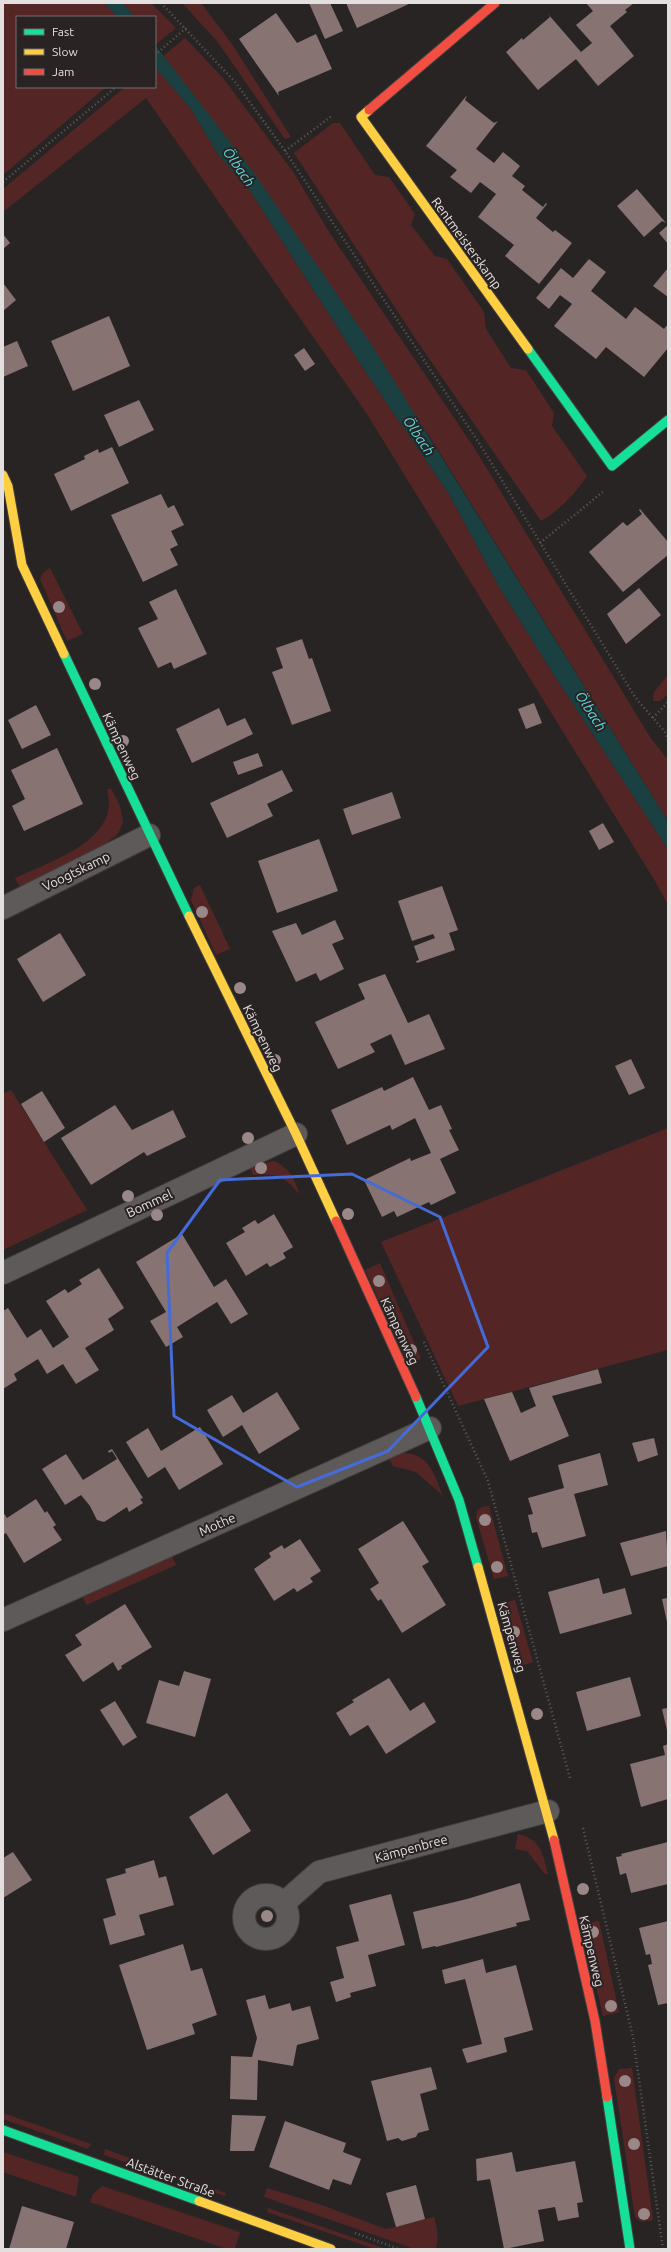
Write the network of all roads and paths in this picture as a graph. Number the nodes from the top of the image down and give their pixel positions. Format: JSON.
{"nodes":[{"id":1,"x":161,"y":3,"type":"edge"},
{"id":2,"x":495,"y":3,"type":"edge"},
{"id":3,"x":186,"y":28,"type":"junction"},
{"id":4,"x":156,"y":54,"type":"edge"},
{"id":5,"x":115,"y":88,"type":"edge"},
{"id":6,"x":361,"y":117,"type":"junction"},
{"id":7,"x":285,"y":151,"type":"junction"},
{"id":8,"x":3,"y":182,"type":"edge"},
{"id":9,"x":668,"y":420,"type":"edge"},
{"id":10,"x":612,"y":466,"type":"junction"},
{"id":11,"x":3,"y":474,"type":"edge"},
{"id":12,"x":10,"y":534,"type":"edge"},
{"id":13,"x":540,"y":543,"type":"junction"},
{"id":14,"x":668,"y":702,"type":"edge"},
{"id":15,"x":653,"y":718,"type":"junction"},
{"id":16,"x":668,"y":740,"type":"edge"},
{"id":17,"x":149,"y":835,"type":"junction"},
{"id":18,"x":3,"y":908,"type":"edge"},
{"id":19,"x":296,"y":1134,"type":"junction"},
{"id":20,"x":3,"y":1272,"type":"edge"},
{"id":21,"x":430,"y":1428,"type":"junction"},
{"id":22,"x":3,"y":1620,"type":"edge"},
{"id":23,"x":548,"y":1811,"type":"junction"},
{"id":24,"x":284,"y":1903,"type":"dead end"},
{"id":25,"x":3,"y":2130,"type":"edge"},
{"id":26,"x":331,"y":2249,"type":"edge"},
{"id":27,"x":630,"y":2249,"type":"edge"}],
"edges":[{"from":1,"to":3,"type":"path"},
{"from":2,"to":6,"type":"street"},
{"from":3,"to":4,"type":"path"},
{"from":3,"to":7,"type":"path"},
{"from":5,"to":8,"type":"path"},
{"from":6,"to":7,"type":"path"},
{"from":6,"to":10,"type":"street","name":"Rentmeisterskamp"},
{"from":7,"to":13,"type":"path"},
{"from":9,"to":10,"type":"street"},
{"from":10,"to":13,"type":"path"},
{"from":11,"to":12,"type":"street","name":"Kämpenweg"},
{"from":12,"to":17,"type":"street","name":"Kämpenweg"},
{"from":13,"to":15,"type":"path"},
{"from":14,"to":15,"type":"path"},
{"from":15,"to":16,"type":"path"},
{"from":17,"to":18,"type":"street","name":"Voogtskamp"},
{"from":17,"to":19,"type":"street","name":"Kämpenweg"},
{"from":19,"to":20,"type":"street","name":"Bommel"},
{"from":19,"to":21,"type":"street","name":"Kämpenweg"},
{"from":21,"to":22,"type":"street","name":"Mothe"},
{"from":21,"to":23,"type":"street","name":"Kämpenweg"},
{"from":23,"to":24,"type":"street","name":"Kämpenbree"},
{"from":23,"to":27,"type":"street","name":"Kämpenweg"},
{"from":25,"to":26,"type":"street","name":"Alstätter Straße"}]}
